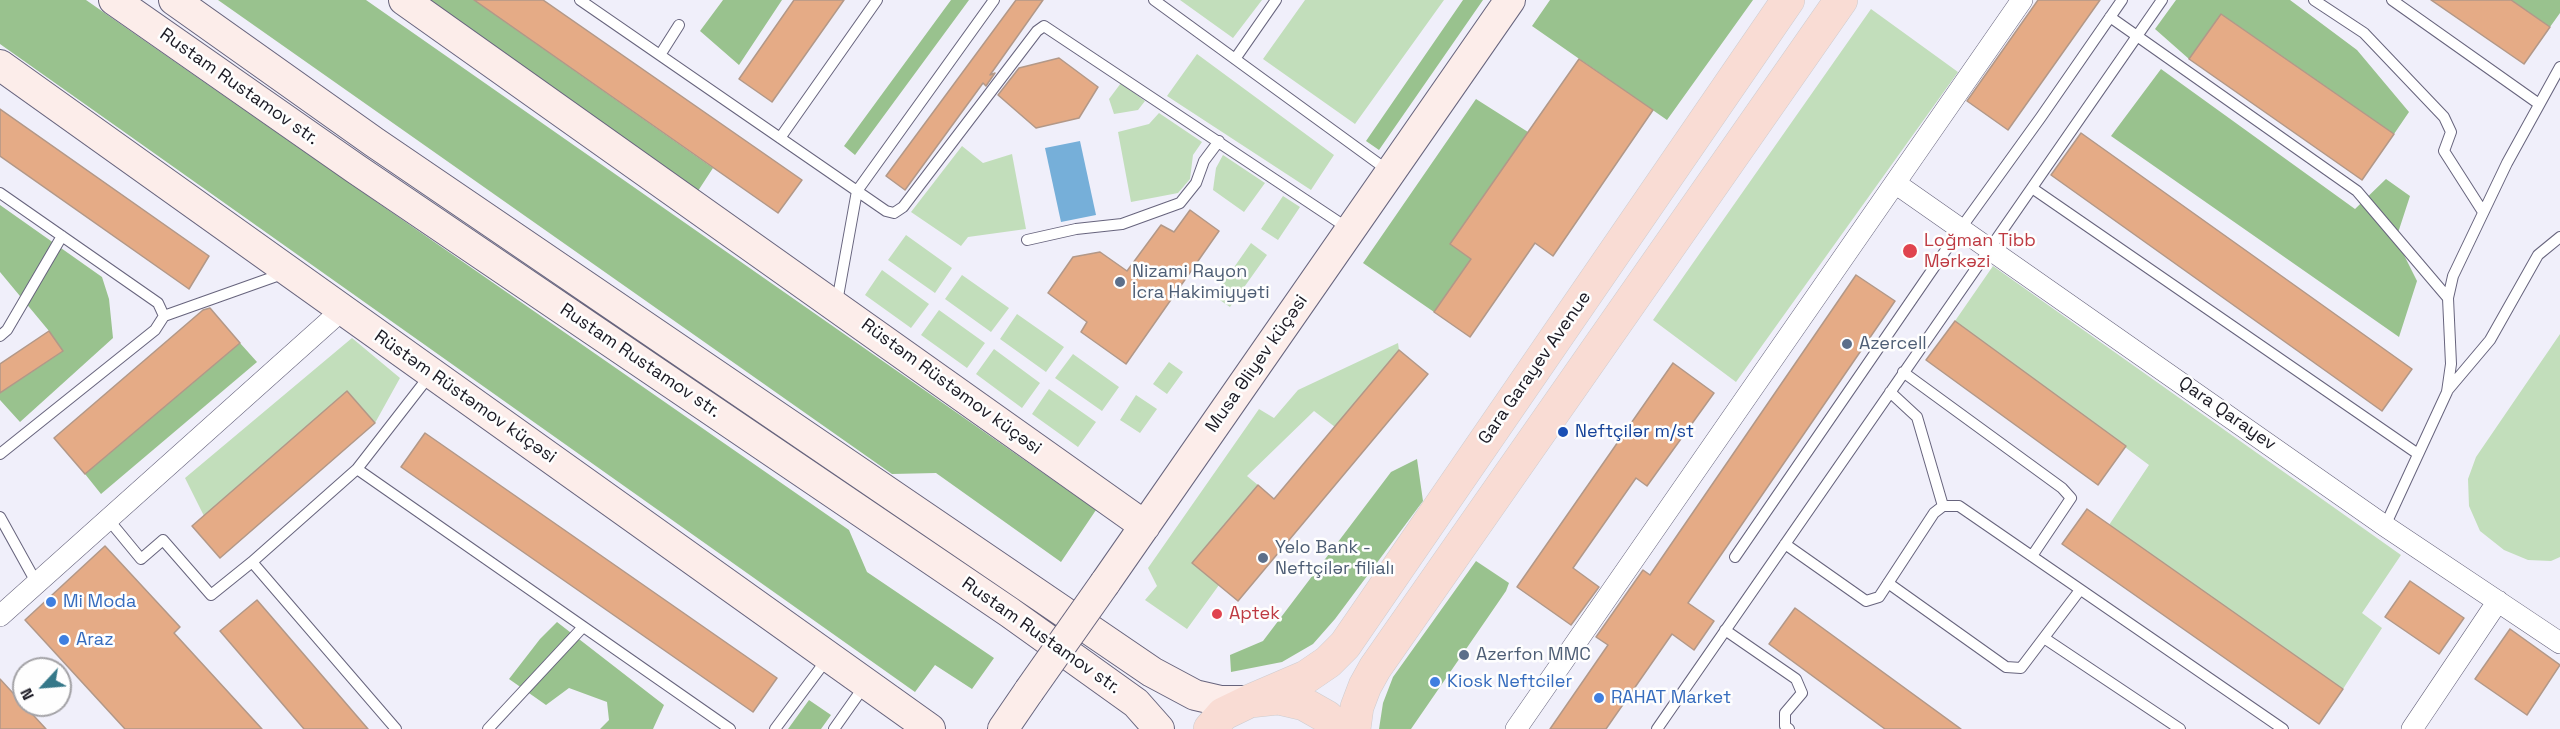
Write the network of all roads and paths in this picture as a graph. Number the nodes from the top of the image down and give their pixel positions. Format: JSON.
{"nodes":[{"id":1,"x":114,"y":0,"type":"edge"},
{"id":2,"x":174,"y":0,"type":"edge"},
{"id":3,"x":404,"y":0,"type":"edge"},
{"id":4,"x":580,"y":0,"type":"edge"},
{"id":5,"x":877,"y":0,"type":"edge"},
{"id":6,"x":994,"y":0,"type":"edge"},
{"id":7,"x":1154,"y":0,"type":"edge"},
{"id":8,"x":1276,"y":0,"type":"edge"},
{"id":9,"x":1510,"y":0,"type":"edge"},
{"id":10,"x":1788,"y":0,"type":"edge"},
{"id":11,"x":1841,"y":0,"type":"edge"},
{"id":12,"x":2022,"y":0,"type":"edge"},
{"id":13,"x":2122,"y":0,"type":"edge"},
{"id":14,"x":2162,"y":0,"type":"edge"},
{"id":15,"x":2314,"y":0,"type":"edge"},
{"id":16,"x":2392,"y":0,"type":"edge"},
{"id":17,"x":2110,"y":17,"type":"junction"},
{"id":18,"x":679,"y":26,"type":"dead end"},
{"id":19,"x":2137,"y":36,"type":"junction"},
{"id":20,"x":660,"y":55,"type":"junction"},
{"id":21,"x":1235,"y":59,"type":"junction"},
{"id":22,"x":0,"y":65,"type":"edge"},
{"id":23,"x":2560,"y":67,"type":"edge"},
{"id":24,"x":2540,"y":104,"type":"junction"},
{"id":25,"x":780,"y":138,"type":"junction"},
{"id":26,"x":1219,"y":141,"type":"junction"},
{"id":27,"x":1390,"y":172,"type":"junction"},
{"id":28,"x":1895,"y":183,"type":"junction"},
{"id":29,"x":2031,"y":188,"type":"junction"},
{"id":30,"x":857,"y":191,"type":"junction"},
{"id":31,"x":0,"y":193,"type":"edge"},
{"id":32,"x":2483,"y":212,"type":"junction"},
{"id":33,"x":1961,"y":228,"type":"junction"},
{"id":34,"x":1350,"y":230,"type":"junction"},
{"id":35,"x":62,"y":236,"type":"junction"},
{"id":36,"x":2560,"y":237,"type":"edge"},
{"id":37,"x":1027,"y":240,"type":"dead end"},
{"id":38,"x":1989,"y":248,"type":"junction"},
{"id":39,"x":288,"y":272,"type":"junction"},
{"id":40,"x":2448,"y":298,"type":"junction"},
{"id":41,"x":837,"y":306,"type":"junction"},
{"id":42,"x":342,"y":310,"type":"junction"},
{"id":43,"x":164,"y":316,"type":"junction"},
{"id":44,"x":0,"y":336,"type":"edge"},
{"id":45,"x":1903,"y":372,"type":"junction"},
{"id":46,"x":432,"y":373,"type":"junction"},
{"id":47,"x":1890,"y":392,"type":"junction"},
{"id":48,"x":2447,"y":392,"type":"junction"},
{"id":49,"x":0,"y":454,"type":"edge"},
{"id":50,"x":2418,"y":454,"type":"junction"},
{"id":51,"x":357,"y":469,"type":"junction"},
{"id":52,"x":1943,"y":506,"type":"junction"},
{"id":53,"x":0,"y":516,"type":"edge"},
{"id":54,"x":108,"y":519,"type":"junction"},
{"id":55,"x":1145,"y":526,"type":"junction"},
{"id":56,"x":2385,"y":526,"type":"junction"},
{"id":57,"x":1785,"y":544,"type":"junction"},
{"id":58,"x":2032,"y":556,"type":"junction"},
{"id":59,"x":1735,"y":557,"type":"dead end"},
{"id":60,"x":252,"y":562,"type":"junction"},
{"id":61,"x":36,"y":582,"type":"junction"},
{"id":62,"x":1888,"y":583,"type":"junction"},
{"id":63,"x":2080,"y":590,"type":"junction"},
{"id":64,"x":2498,"y":601,"type":"junction"},
{"id":65,"x":0,"y":616,"type":"edge"},
{"id":66,"x":583,"y":627,"type":"junction"},
{"id":67,"x":1725,"y":630,"type":"junction"},
{"id":68,"x":2044,"y":638,"type":"junction"},
{"id":69,"x":2560,"y":643,"type":"edge"},
{"id":70,"x":828,"y":656,"type":"junction"},
{"id":71,"x":867,"y":683,"type":"junction"},
{"id":72,"x":1250,"y":701,"type":"junction"},
{"id":73,"x":396,"y":729,"type":"edge"},
{"id":74,"x":488,"y":729,"type":"edge"},
{"id":75,"x":730,"y":729,"type":"edge"},
{"id":76,"x":775,"y":729,"type":"edge"},
{"id":77,"x":834,"y":729,"type":"edge"},
{"id":78,"x":930,"y":729,"type":"edge"},
{"id":79,"x":1003,"y":729,"type":"edge"},
{"id":80,"x":1159,"y":729,"type":"edge"},
{"id":81,"x":1210,"y":729,"type":"edge"},
{"id":82,"x":1337,"y":729,"type":"edge"},
{"id":83,"x":1354,"y":729,"type":"edge"},
{"id":84,"x":1516,"y":729,"type":"edge"},
{"id":85,"x":1657,"y":729,"type":"edge"},
{"id":86,"x":1789,"y":729,"type":"edge"},
{"id":87,"x":2180,"y":729,"type":"edge"},
{"id":88,"x":2283,"y":729,"type":"edge"},
{"id":89,"x":2412,"y":729,"type":"edge"}],
"edges":[{"from":1,"to":80,"type":"street","name":"Rustam Rustamov str."},
{"from":2,"to":72,"type":"street","name":"Rustam Rustamov str."},
{"from":3,"to":41,"type":"street","name":"Rüstəm Rüstəmov küçəsi"},
{"from":4,"to":20,"type":"lane"},
{"from":5,"to":25,"type":"lane"},
{"from":6,"to":30,"type":"lane"},
{"from":7,"to":21,"type":"lane"},
{"from":8,"to":21,"type":"lane"},
{"from":9,"to":27,"type":"street","name":"Musa Əliyev küçəsi"},
{"from":10,"to":72,"type":"main road","name":"Gara Garayev Avenue"},
{"from":11,"to":83,"type":"main road"},
{"from":12,"to":28,"type":"street"},
{"from":13,"to":17,"type":"lane"},
{"from":14,"to":19,"type":"lane"},
{"from":15,"to":32,"type":"lane"},
{"from":16,"to":24,"type":"lane"},
{"from":17,"to":19,"type":"lane"},
{"from":17,"to":33,"type":"lane"},
{"from":18,"to":20,"type":"lane"},
{"from":19,"to":29,"type":"lane"},
{"from":19,"to":40,"type":"lane"},
{"from":20,"to":25,"type":"lane"},
{"from":21,"to":27,"type":"lane"},
{"from":22,"to":39,"type":"street","name":"Rüstəm Rüstəmov küçəsi"},
{"from":23,"to":24,"type":"lane"},
{"from":24,"to":32,"type":"lane"},
{"from":25,"to":30,"type":"lane"},
{"from":26,"to":30,"type":"lane"},
{"from":26,"to":34,"type":"lane"},
{"from":26,"to":37,"type":"lane"},
{"from":27,"to":34,"type":"street","name":"Musa Əliyev küçəsi"},
{"from":28,"to":33,"type":"street","name":"Qara Qarayev"},
{"from":28,"to":84,"type":"street"},
{"from":29,"to":38,"type":"lane"},
{"from":29,"to":50,"type":"lane"},
{"from":30,"to":41,"type":"lane"},
{"from":31,"to":35,"type":"lane"},
{"from":32,"to":40,"type":"lane"},
{"from":33,"to":38,"type":"street","name":"Qara Qarayev"},
{"from":33,"to":59,"type":"lane"},
{"from":34,"to":55,"type":"street","name":"Musa Əliyev küçəsi"},
{"from":35,"to":43,"type":"lane"},
{"from":35,"to":44,"type":"lane"},
{"from":36,"to":48,"type":"lane"},
{"from":38,"to":45,"type":"lane"},
{"from":38,"to":56,"type":"street","name":"Qara Qarayev"},
{"from":39,"to":42,"type":"street","name":"Rüstəm Rüstəmov küçəsi"},
{"from":39,"to":43,"type":"lane"},
{"from":40,"to":48,"type":"lane"},
{"from":41,"to":55,"type":"street","name":"Rüstəm Rüstəmov küçəsi"},
{"from":42,"to":46,"type":"street","name":"Rüstəm Rüstəmov küçəsi"},
{"from":42,"to":54,"type":"street"},
{"from":43,"to":49,"type":"lane"},
{"from":45,"to":47,"type":"lane"},
{"from":45,"to":58,"type":"lane"},
{"from":46,"to":51,"type":"lane"},
{"from":46,"to":70,"type":"street","name":"Rüstəm Rüstəmov küçəsi"},
{"from":47,"to":52,"type":"lane"},
{"from":47,"to":57,"type":"lane"},
{"from":48,"to":50,"type":"lane"},
{"from":50,"to":56,"type":"lane"},
{"from":51,"to":60,"type":"lane"},
{"from":51,"to":66,"type":"lane"},
{"from":52,"to":58,"type":"lane"},
{"from":52,"to":62,"type":"lane"},
{"from":53,"to":61,"type":"lane"},
{"from":54,"to":60,"type":"lane"},
{"from":54,"to":61,"type":"street"},
{"from":55,"to":79,"type":"street","name":"Musa Əliyev küçəsi","bridge":true},
{"from":56,"to":64,"type":"street","name":"Qara Qarayev"},
{"from":57,"to":62,"type":"lane"},
{"from":57,"to":67,"type":"lane"},
{"from":58,"to":63,"type":"lane"},
{"from":60,"to":73,"type":"lane"},
{"from":61,"to":65,"type":"street"},
{"from":62,"to":68,"type":"lane"},
{"from":63,"to":68,"type":"lane"},
{"from":63,"to":88,"type":"lane"},
{"from":64,"to":69,"type":"street","name":"Qara Qarayev"},
{"from":64,"to":89,"type":"street"},
{"from":66,"to":74,"type":"lane"},
{"from":66,"to":75,"type":"lane"},
{"from":67,"to":85,"type":"lane"},
{"from":67,"to":86,"type":"lane"},
{"from":68,"to":87,"type":"lane"},
{"from":70,"to":71,"type":"street","name":"Rüstəm Rüstəmov küçəsi"},
{"from":70,"to":76,"type":"lane"},
{"from":71,"to":77,"type":"lane"},
{"from":71,"to":78,"type":"street","name":"Rüstəm Rüstəmov küçəsi"},
{"from":72,"to":81,"type":"main road","name":"Gara Garayev Avenue"},
{"from":72,"to":82,"type":"main road"}]}
